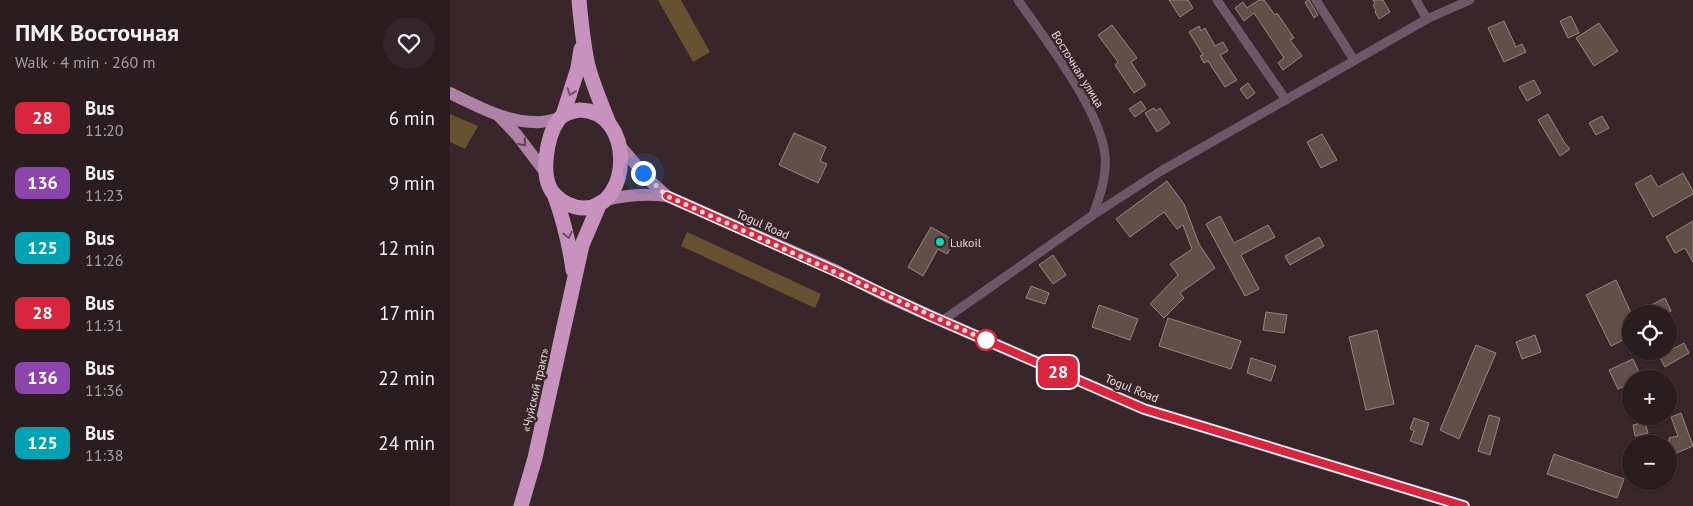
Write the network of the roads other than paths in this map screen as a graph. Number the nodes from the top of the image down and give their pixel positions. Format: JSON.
{"nodes":[{"id":1,"x":579,"y":0,"type":"edge"},
{"id":2,"x":1018,"y":0,"type":"edge"},
{"id":3,"x":1217,"y":0,"type":"edge"},
{"id":4,"x":1316,"y":0,"type":"edge"},
{"id":5,"x":1416,"y":0,"type":"edge"},
{"id":6,"x":1470,"y":0,"type":"edge"},
{"id":7,"x":1426,"y":19,"type":"junction"},
{"id":8,"x":582,"y":35,"type":"junction"},
{"id":9,"x":1354,"y":60,"type":"junction"},
{"id":10,"x":450,"y":93,"type":"edge"},
{"id":11,"x":1286,"y":100,"type":"junction"},
{"id":12,"x":498,"y":116,"type":"junction"},
{"id":13,"x":561,"y":117,"type":"junction"},
{"id":14,"x":608,"y":121,"type":"junction"},
{"id":15,"x":620,"y":146,"type":"junction"},
{"id":16,"x":546,"y":172,"type":"junction"},
{"id":17,"x":554,"y":194,"type":"junction"},
{"id":18,"x":667,"y":196,"type":"junction"},
{"id":19,"x":603,"y":202,"type":"junction"},
{"id":20,"x":1093,"y":215,"type":"junction"},
{"id":21,"x":574,"y":278,"type":"junction"},
{"id":22,"x":942,"y":321,"type":"junction"},
{"id":23,"x":521,"y":506,"type":"edge"},
{"id":24,"x":1464,"y":506,"type":"edge"}],
"edges":[{"from":1,"to":8,"type":"highway","name":"«Чуйский тракт»"},
{"from":2,"to":20,"type":"street","name":"Восточная улица"},
{"from":3,"to":11,"type":"street"},
{"from":4,"to":9,"type":"street"},
{"from":5,"to":7,"type":"street"},
{"from":6,"to":7,"type":"street"},
{"from":7,"to":9,"type":"street"},
{"from":8,"to":13,"type":"highway","name":"«Чуйский тракт»","one_way":true},
{"from":8,"to":14,"type":"highway","name":"«Чуйский тракт»"},
{"from":9,"to":11,"type":"street"},
{"from":10,"to":12,"type":"main road"},
{"from":11,"to":20,"type":"street"},
{"from":12,"to":13,"type":"main road"},
{"from":12,"to":16,"type":"main road","one_way":true},
{"from":13,"to":14,"type":"highway"},
{"from":13,"to":16,"type":"highway","name":"«Чуйский тракт»"},
{"from":14,"to":15,"type":"highway","name":"«Чуйский тракт»"},
{"from":15,"to":18,"type":"main road"},
{"from":15,"to":19,"type":"highway","name":"«Чуйский тракт»"},
{"from":16,"to":17,"type":"highway","name":"«Чуйский тракт»"},
{"from":17,"to":19,"type":"highway"},
{"from":17,"to":21,"type":"highway","name":"«Чуйский тракт»","one_way":true},
{"from":18,"to":19,"type":"main road"},
{"from":18,"to":22,"type":"main road","name":"Togul Road"},
{"from":19,"to":21,"type":"highway","name":"«Чуйский тракт»"},
{"from":20,"to":22,"type":"street"},
{"from":21,"to":23,"type":"highway","name":"«Чуйский тракт»"},
{"from":22,"to":24,"type":"main road","name":"Togul Road"}]}
